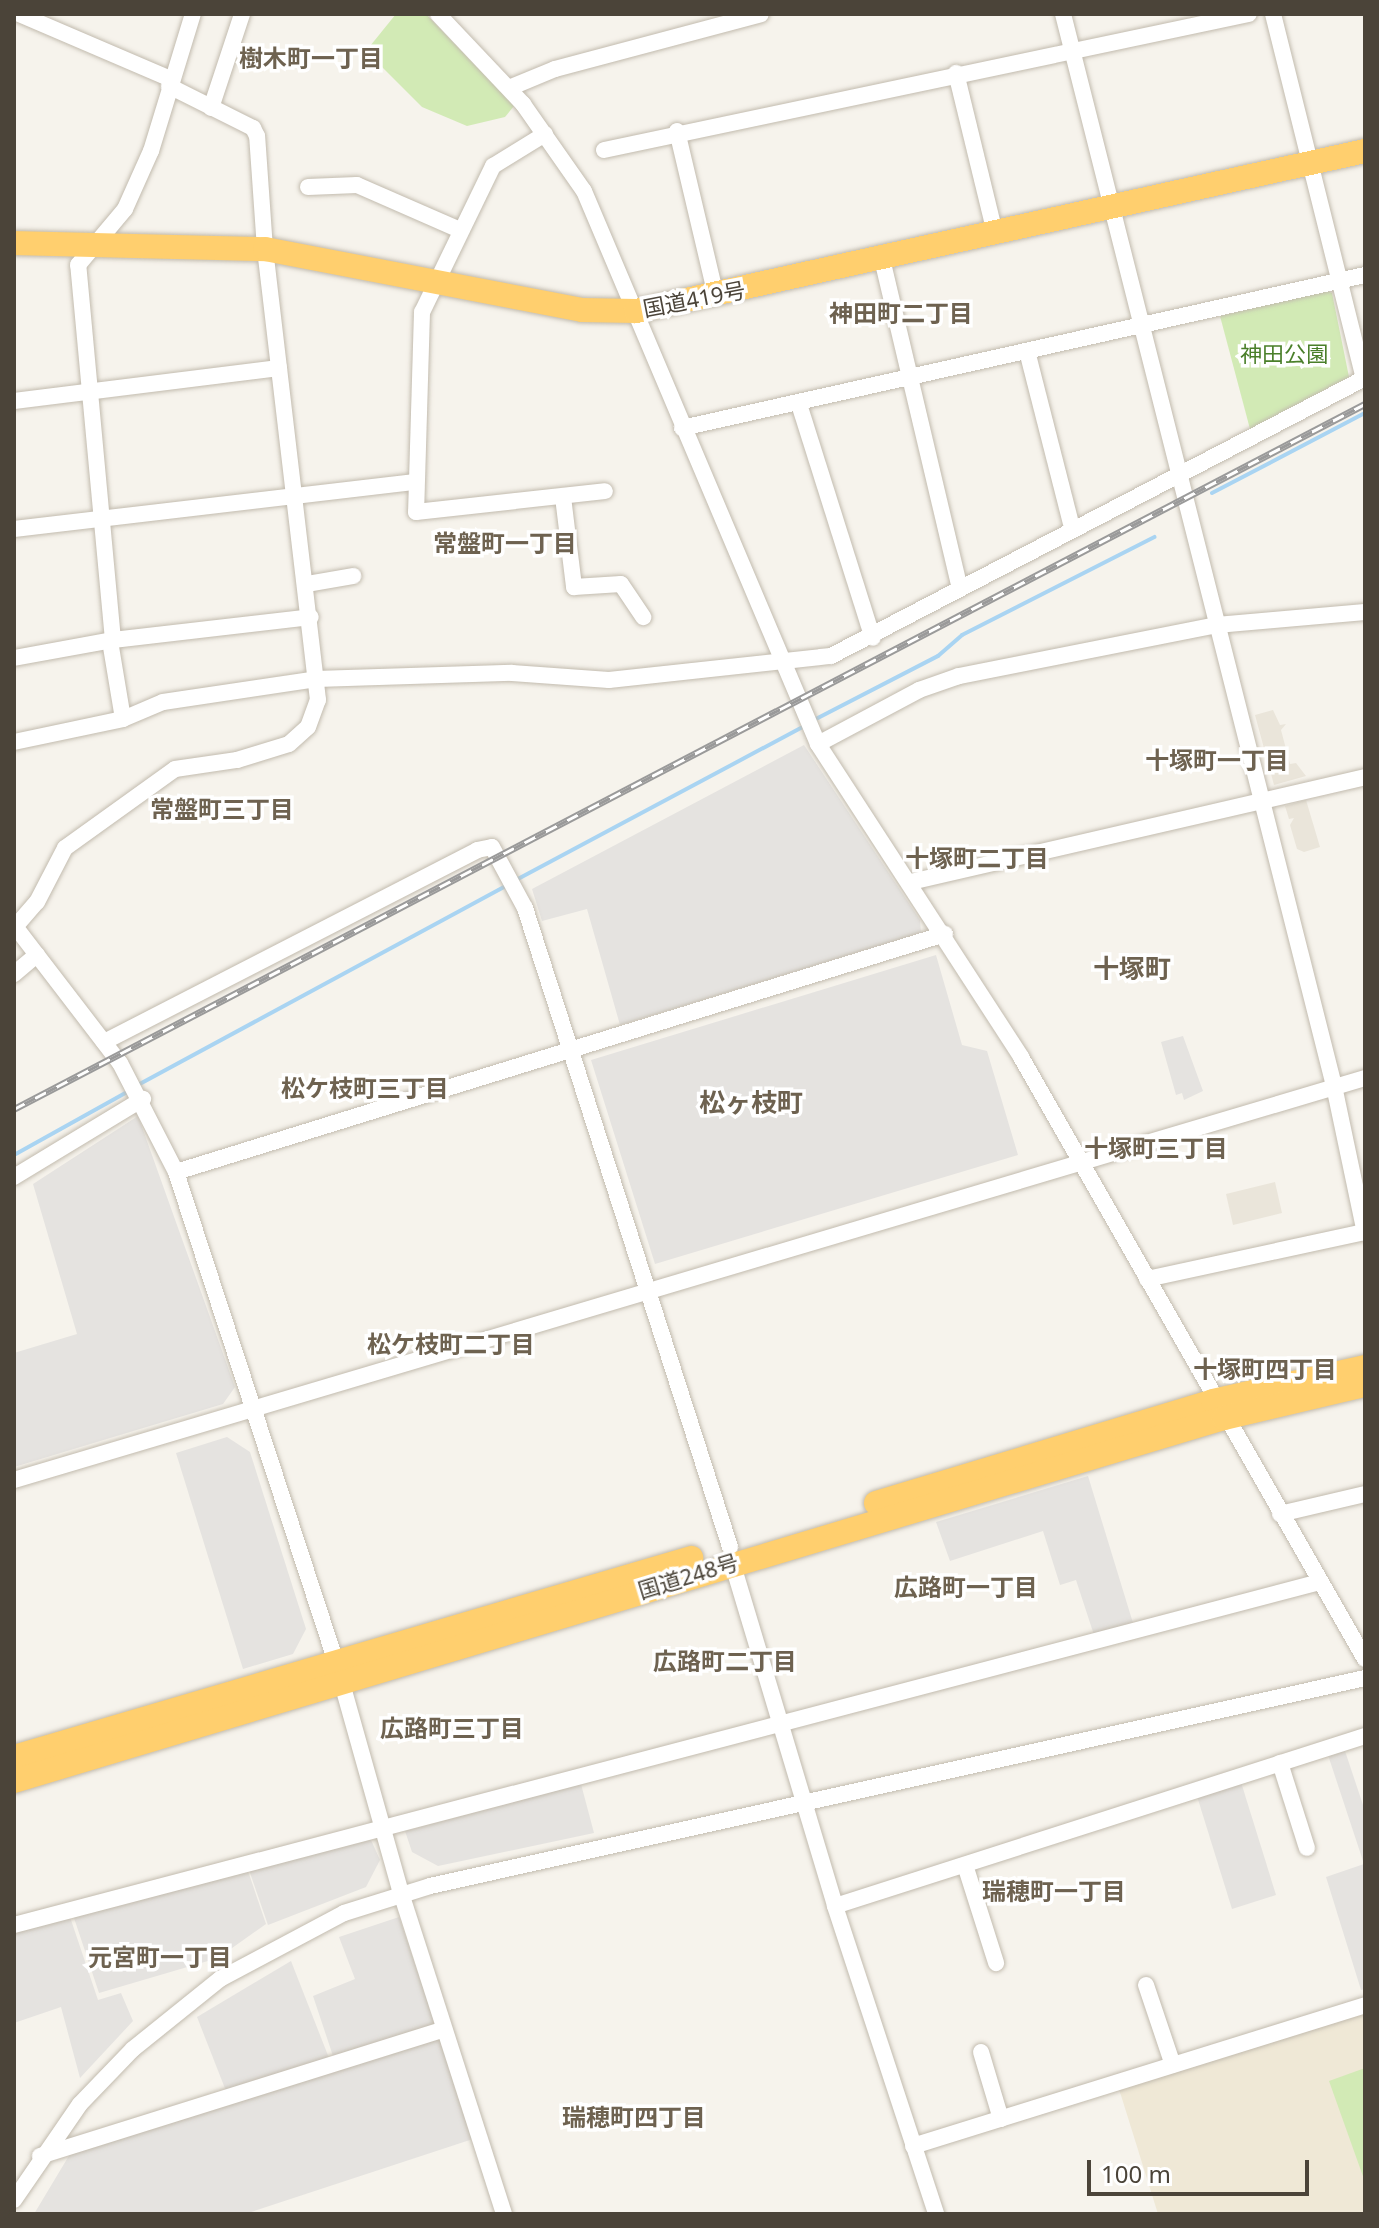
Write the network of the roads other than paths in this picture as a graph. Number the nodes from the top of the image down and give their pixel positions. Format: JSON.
{"nodes":[{"id":1,"x":19,"y":14,"type":"edge"},
{"id":2,"x":193,"y":14,"type":"edge"},
{"id":3,"x":242,"y":14,"type":"edge"},
{"id":4,"x":438,"y":14,"type":"edge"},
{"id":5,"x":761,"y":14,"type":"edge"},
{"id":6,"x":1063,"y":14,"type":"edge"},
{"id":7,"x":1249,"y":14,"type":"edge"},
{"id":8,"x":1273,"y":14,"type":"edge"},
{"id":9,"x":1072,"y":49,"type":"junction"},
{"id":10,"x":956,"y":73,"type":"junction"},
{"id":11,"x":170,"y":83,"type":"junction"},
{"id":12,"x":509,"y":88,"type":"junction"},
{"id":13,"x":211,"y":108,"type":"junction"},
{"id":14,"x":677,"y":131,"type":"junction"},
{"id":15,"x":545,"y":134,"type":"junction"},
{"id":16,"x":604,"y":150,"type":"dead end"},
{"id":17,"x":1365,"y":151,"type":"edge"},
{"id":18,"x":1307,"y":164,"type":"junction"},
{"id":19,"x":308,"y":187,"type":"dead end"},
{"id":20,"x":1111,"y":207,"type":"junction"},
{"id":21,"x":460,"y":230,"type":"junction"},
{"id":22,"x":995,"y":233,"type":"junction"},
{"id":23,"x":14,"y":243,"type":"edge"},
{"id":24,"x":100,"y":244,"type":"junction"},
{"id":25,"x":265,"y":249,"type":"junction"},
{"id":26,"x":882,"y":259,"type":"junction"},
{"id":27,"x":1365,"y":275,"type":"edge"},
{"id":28,"x":1339,"y":281,"type":"junction"},
{"id":29,"x":433,"y":282,"type":"junction"},
{"id":30,"x":716,"y":296,"type":"junction"},
{"id":31,"x":636,"y":311,"type":"junction"},
{"id":32,"x":1143,"y":325,"type":"junction"},
{"id":33,"x":1027,"y":351,"type":"junction"},
{"id":34,"x":279,"y":368,"type":"junction"},
{"id":35,"x":909,"y":378,"type":"junction"},
{"id":36,"x":1364,"y":378,"type":"edge"},
{"id":37,"x":92,"y":389,"type":"junction"},
{"id":38,"x":14,"y":401,"type":"edge"},
{"id":39,"x":799,"y":404,"type":"junction"},
{"id":40,"x":682,"y":428,"type":"junction"},
{"id":41,"x":1179,"y":475,"type":"junction"},
{"id":42,"x":415,"y":482,"type":"junction"},
{"id":43,"x":605,"y":491,"type":"dead end"},
{"id":44,"x":295,"y":492,"type":"junction"},
{"id":45,"x":563,"y":497,"type":"junction"},
{"id":46,"x":101,"y":515,"type":"junction"},
{"id":47,"x":1072,"y":528,"type":"junction"},
{"id":48,"x":14,"y":529,"type":"edge"},
{"id":49,"x":353,"y":576,"type":"dead end"},
{"id":50,"x":307,"y":584,"type":"junction"},
{"id":51,"x":960,"y":588,"type":"junction"},
{"id":52,"x":1365,"y":612,"type":"edge"},
{"id":53,"x":311,"y":617,"type":"junction"},
{"id":54,"x":643,"y":617,"type":"dead end"},
{"id":55,"x":1216,"y":625,"type":"junction"},
{"id":56,"x":873,"y":638,"type":"junction"},
{"id":57,"x":112,"y":641,"type":"junction"},
{"id":58,"x":14,"y":658,"type":"edge"},
{"id":59,"x":779,"y":661,"type":"junction"},
{"id":60,"x":316,"y":679,"type":"junction"},
{"id":61,"x":123,"y":719,"type":"junction"},
{"id":62,"x":14,"y":742,"type":"edge"},
{"id":63,"x":818,"y":744,"type":"junction"},
{"id":64,"x":1365,"y":777,"type":"edge"},
{"id":65,"x":1260,"y":802,"type":"junction"},
{"id":66,"x":911,"y":882,"type":"junction"},
{"id":67,"x":15,"y":926,"type":"edge"},
{"id":68,"x":945,"y":934,"type":"junction"},
{"id":69,"x":37,"y":955,"type":"junction"},
{"id":70,"x":14,"y":974,"type":"edge"},
{"id":71,"x":104,"y":1042,"type":"junction"},
{"id":72,"x":570,"y":1049,"type":"junction"},
{"id":73,"x":1365,"y":1078,"type":"edge"},
{"id":74,"x":1334,"y":1086,"type":"junction"},
{"id":75,"x":141,"y":1096,"type":"junction"},
{"id":76,"x":1080,"y":1160,"type":"junction"},
{"id":77,"x":176,"y":1172,"type":"junction"},
{"id":78,"x":14,"y":1177,"type":"edge"},
{"id":79,"x":1365,"y":1232,"type":"edge"},
{"id":80,"x":1147,"y":1279,"type":"junction"},
{"id":81,"x":647,"y":1295,"type":"junction"},
{"id":82,"x":1365,"y":1367,"type":"edge"},
{"id":83,"x":1365,"y":1385,"type":"edge"},
{"id":84,"x":1219,"y":1409,"type":"junction"},
{"id":85,"x":255,"y":1412,"type":"junction"},
{"id":86,"x":14,"y":1480,"type":"edge"},
{"id":87,"x":1365,"y":1494,"type":"edge"},
{"id":88,"x":1280,"y":1514,"type":"junction"},
{"id":89,"x":731,"y":1554,"type":"junction"},
{"id":90,"x":1320,"y":1582,"type":"junction"},
{"id":91,"x":1365,"y":1659,"type":"edge"},
{"id":92,"x":340,"y":1673,"type":"junction"},
{"id":93,"x":1365,"y":1678,"type":"edge"},
{"id":94,"x":781,"y":1725,"type":"junction"},
{"id":95,"x":1365,"y":1736,"type":"edge"},
{"id":96,"x":14,"y":1757,"type":"edge"},
{"id":97,"x":1280,"y":1763,"type":"junction"},
{"id":98,"x":14,"y":1781,"type":"edge"},
{"id":99,"x":806,"y":1802,"type":"junction"},
{"id":100,"x":386,"y":1828,"type":"junction"},
{"id":101,"x":1307,"y":1848,"type":"dead end"},
{"id":102,"x":965,"y":1865,"type":"junction"},
{"id":103,"x":401,"y":1893,"type":"junction"},
{"id":104,"x":835,"y":1906,"type":"junction"},
{"id":105,"x":14,"y":1925,"type":"edge"},
{"id":106,"x":996,"y":1963,"type":"dead end"},
{"id":107,"x":1146,"y":1985,"type":"dead end"},
{"id":108,"x":1365,"y":2005,"type":"edge"},
{"id":109,"x":442,"y":2030,"type":"junction"},
{"id":110,"x":981,"y":2052,"type":"dead end"},
{"id":111,"x":1173,"y":2065,"type":"junction"},
{"id":112,"x":1001,"y":2119,"type":"junction"},
{"id":113,"x":913,"y":2146,"type":"junction"},
{"id":114,"x":40,"y":2156,"type":"junction"},
{"id":115,"x":14,"y":2200,"type":"edge"},
{"id":116,"x":504,"y":2214,"type":"edge"},
{"id":117,"x":936,"y":2214,"type":"edge"}],
"edges":[{"from":1,"to":11,"type":"street"},
{"from":2,"to":11,"type":"street"},
{"from":3,"to":13,"type":"street"},
{"from":4,"to":12,"type":"street"},
{"from":5,"to":12,"type":"street"},
{"from":6,"to":9,"type":"street"},
{"from":7,"to":9,"type":"street"},
{"from":8,"to":18,"type":"street"},
{"from":9,"to":10,"type":"street"},
{"from":9,"to":20,"type":"street"},
{"from":10,"to":14,"type":"street"},
{"from":10,"to":22,"type":"street"},
{"from":11,"to":13,"type":"street"},
{"from":11,"to":24,"type":"street"},
{"from":12,"to":15,"type":"street"},
{"from":13,"to":25,"type":"street"},
{"from":14,"to":16,"type":"street"},
{"from":14,"to":30,"type":"street"},
{"from":15,"to":21,"type":"street"},
{"from":15,"to":31,"type":"street"},
{"from":17,"to":18,"type":"highway","name":"国道419号"},
{"from":18,"to":20,"type":"highway","name":"国道419号"},
{"from":18,"to":28,"type":"street"},
{"from":19,"to":21,"type":"street"},
{"from":20,"to":22,"type":"highway","name":"国道419号"},
{"from":20,"to":32,"type":"street"},
{"from":21,"to":29,"type":"street"},
{"from":22,"to":26,"type":"highway","name":"国道419号"},
{"from":23,"to":24,"type":"highway","name":"国道419号"},
{"from":24,"to":25,"type":"highway","name":"国道419号"},
{"from":24,"to":37,"type":"street"},
{"from":25,"to":29,"type":"highway","name":"国道419号"},
{"from":25,"to":34,"type":"street"},
{"from":26,"to":30,"type":"highway","name":"国道419号"},
{"from":26,"to":35,"type":"street"},
{"from":27,"to":28,"type":"street"},
{"from":28,"to":32,"type":"street"},
{"from":28,"to":36,"type":"street"},
{"from":29,"to":31,"type":"highway","name":"国道419号"},
{"from":29,"to":42,"type":"street"},
{"from":30,"to":31,"type":"highway","name":"国道419号"},
{"from":31,"to":40,"type":"street"},
{"from":32,"to":33,"type":"street"},
{"from":32,"to":41,"type":"street"},
{"from":33,"to":35,"type":"street"},
{"from":33,"to":47,"type":"street"},
{"from":34,"to":37,"type":"street"},
{"from":34,"to":44,"type":"street"},
{"from":35,"to":39,"type":"street"},
{"from":35,"to":51,"type":"street"},
{"from":36,"to":41,"type":"street"},
{"from":37,"to":38,"type":"street"},
{"from":37,"to":46,"type":"street"},
{"from":39,"to":40,"type":"street"},
{"from":39,"to":56,"type":"street"},
{"from":40,"to":59,"type":"street"},
{"from":41,"to":47,"type":"street"},
{"from":41,"to":55,"type":"street"},
{"from":42,"to":44,"type":"street"},
{"from":42,"to":45,"type":"street"},
{"from":43,"to":45,"type":"street"},
{"from":44,"to":46,"type":"street"},
{"from":44,"to":50,"type":"street"},
{"from":45,"to":54,"type":"street"},
{"from":46,"to":48,"type":"street"},
{"from":46,"to":57,"type":"street"},
{"from":47,"to":51,"type":"street"},
{"from":49,"to":50,"type":"street"},
{"from":50,"to":53,"type":"street"},
{"from":51,"to":56,"type":"street"},
{"from":52,"to":55,"type":"street"},
{"from":53,"to":57,"type":"street"},
{"from":53,"to":60,"type":"street"},
{"from":55,"to":63,"type":"street"},
{"from":55,"to":65,"type":"street"},
{"from":56,"to":59,"type":"street"},
{"from":57,"to":58,"type":"street"},
{"from":57,"to":61,"type":"street"},
{"from":59,"to":60,"type":"street"},
{"from":59,"to":63,"type":"street"},
{"from":60,"to":61,"type":"street"},
{"from":60,"to":67,"type":"street"},
{"from":61,"to":62,"type":"street"},
{"from":63,"to":66,"type":"street"},
{"from":64,"to":65,"type":"street"},
{"from":65,"to":66,"type":"street"},
{"from":65,"to":74,"type":"street"},
{"from":66,"to":68,"type":"street"},
{"from":67,"to":69,"type":"street"},
{"from":68,"to":72,"type":"street"},
{"from":68,"to":76,"type":"street"},
{"from":69,"to":70,"type":"street"},
{"from":69,"to":71,"type":"street"},
{"from":71,"to":72,"type":"street"},
{"from":71,"to":75,"type":"street"},
{"from":72,"to":77,"type":"street"},
{"from":72,"to":81,"type":"street"},
{"from":73,"to":74,"type":"street"},
{"from":74,"to":76,"type":"street"},
{"from":74,"to":79,"type":"street"},
{"from":75,"to":77,"type":"street"},
{"from":75,"to":78,"type":"street"},
{"from":76,"to":80,"type":"street"},
{"from":76,"to":81,"type":"street"},
{"from":77,"to":85,"type":"street"},
{"from":79,"to":80,"type":"street"},
{"from":80,"to":84,"type":"street"},
{"from":81,"to":85,"type":"street"},
{"from":81,"to":89,"type":"street"},
{"from":82,"to":84,"type":"highway","name":"国道248号"},
{"from":83,"to":84,"type":"highway","name":"国道248号"},
{"from":84,"to":88,"type":"street"},
{"from":84,"to":89,"type":"highway","name":"国道248号"},
{"from":85,"to":86,"type":"street"},
{"from":85,"to":92,"type":"street"},
{"from":87,"to":88,"type":"street"},
{"from":88,"to":90,"type":"street"},
{"from":89,"to":92,"type":"highway","name":"国道248号"},
{"from":89,"to":94,"type":"street"},
{"from":90,"to":91,"type":"street"},
{"from":90,"to":94,"type":"street"},
{"from":92,"to":96,"type":"highway","name":"国道248号"},
{"from":92,"to":98,"type":"highway","name":"国道248号"},
{"from":92,"to":100,"type":"street"},
{"from":93,"to":99,"type":"street"},
{"from":94,"to":99,"type":"street"},
{"from":94,"to":100,"type":"street"},
{"from":95,"to":97,"type":"street"},
{"from":97,"to":101,"type":"street"},
{"from":97,"to":102,"type":"street"},
{"from":99,"to":103,"type":"street"},
{"from":99,"to":104,"type":"street"},
{"from":100,"to":103,"type":"street"},
{"from":100,"to":105,"type":"street"},
{"from":102,"to":104,"type":"street"},
{"from":102,"to":106,"type":"street"},
{"from":103,"to":109,"type":"street"},
{"from":103,"to":114,"type":"street"},
{"from":104,"to":113,"type":"street"},
{"from":107,"to":111,"type":"street"},
{"from":108,"to":111,"type":"street"},
{"from":109,"to":114,"type":"street"},
{"from":109,"to":116,"type":"street"},
{"from":110,"to":112,"type":"street"},
{"from":111,"to":112,"type":"street"},
{"from":112,"to":113,"type":"street"},
{"from":113,"to":117,"type":"street"},
{"from":114,"to":115,"type":"street"}]}
